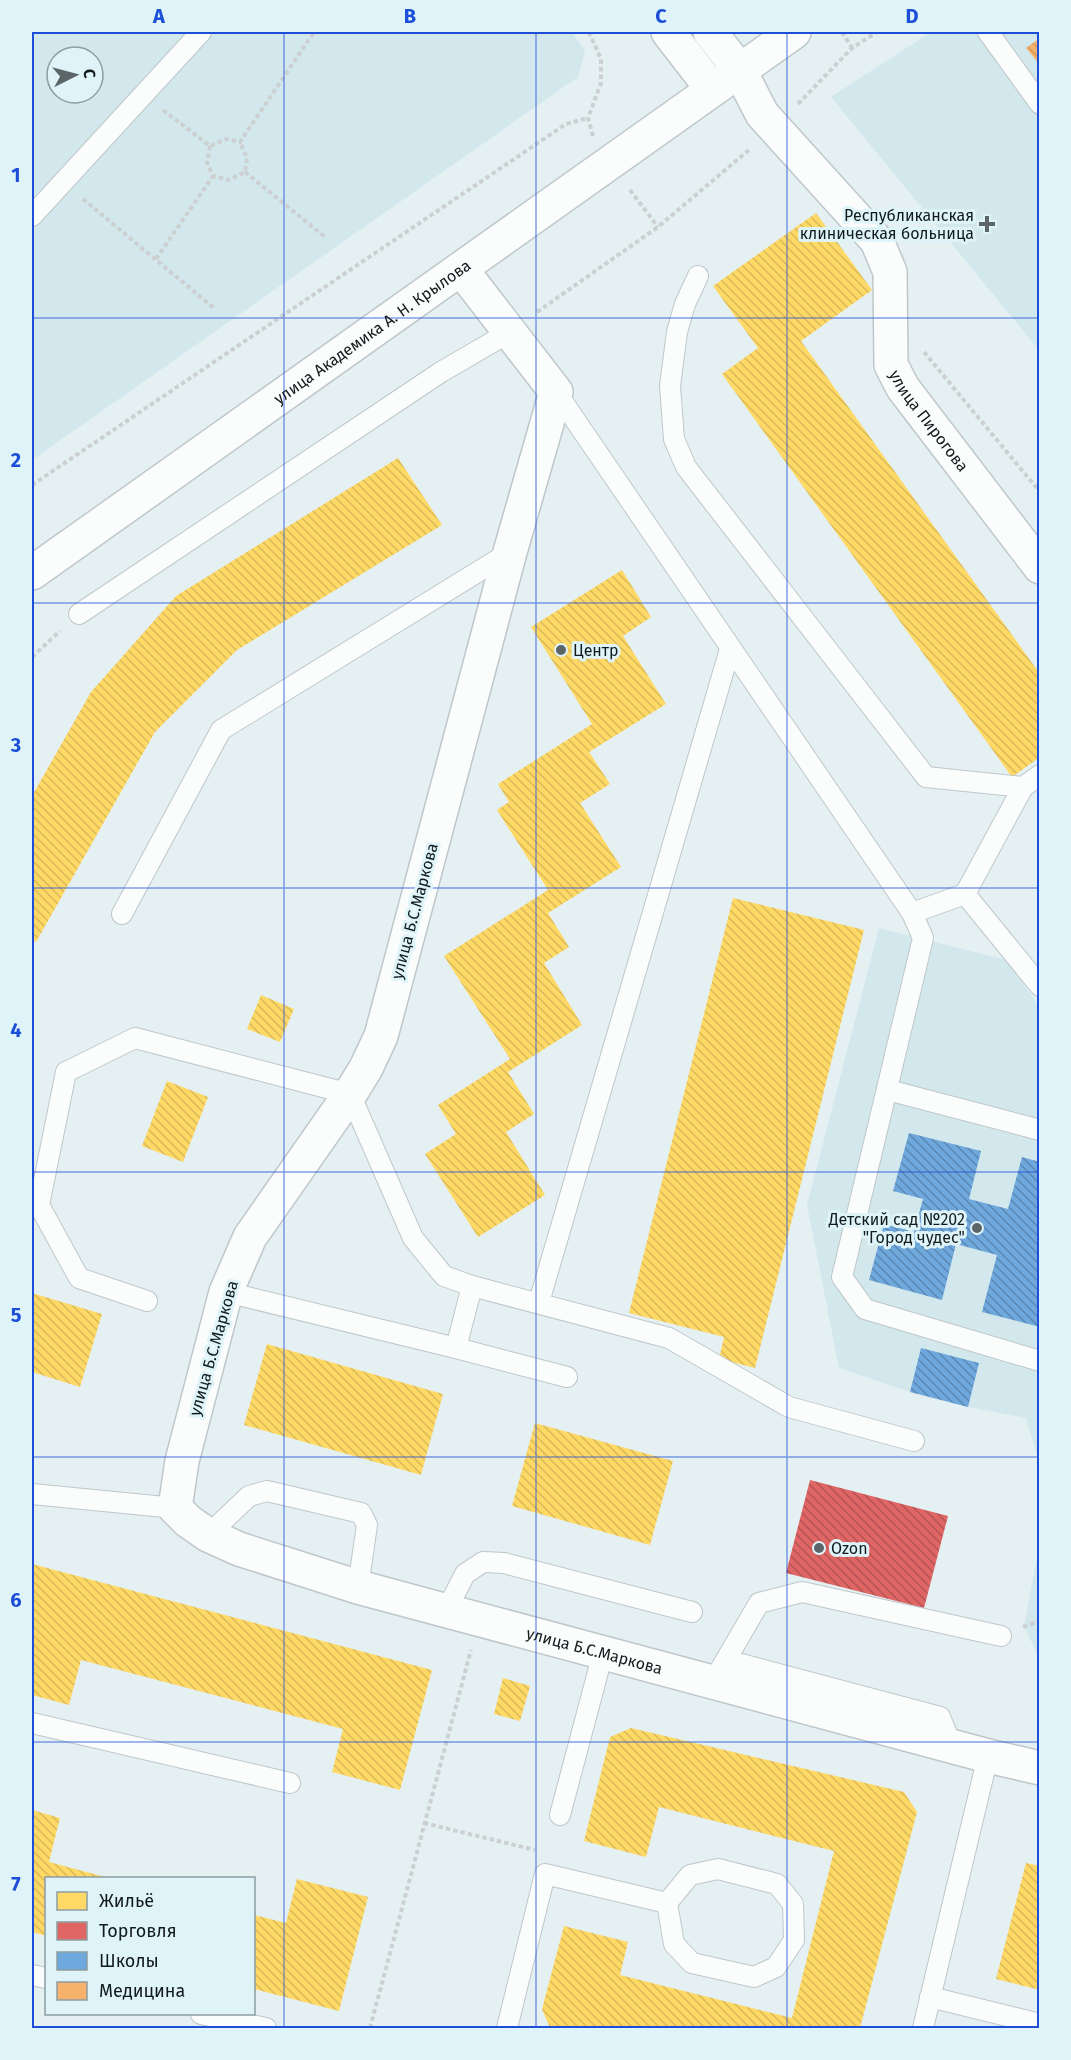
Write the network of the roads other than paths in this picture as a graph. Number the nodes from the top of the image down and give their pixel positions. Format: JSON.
{"nodes":[{"id":1,"x":201,"y":32,"type":"edge"},
{"id":2,"x":668,"y":32,"type":"edge"},
{"id":3,"x":710,"y":32,"type":"edge"},
{"id":4,"x":794,"y":32,"type":"edge"},
{"id":5,"x":988,"y":32,"type":"edge"},
{"id":6,"x":739,"y":69,"type":"junction"},
{"id":7,"x":712,"y":89,"type":"junction"},
{"id":8,"x":1040,"y":104,"type":"edge"},
{"id":9,"x":770,"y":123,"type":"junction"},
{"id":10,"x":32,"y":216,"type":"edge"},
{"id":11,"x":461,"y":269,"type":"junction"},
{"id":12,"x":698,"y":276,"type":"dead end"},
{"id":13,"x":522,"y":323,"type":"junction"},
{"id":14,"x":556,"y":392,"type":"junction"},
{"id":15,"x":510,"y":552,"type":"junction"},
{"id":16,"x":1040,"y":567,"type":"edge"},
{"id":17,"x":32,"y":573,"type":"edge"},
{"id":18,"x":79,"y":614,"type":"road end"},
{"id":19,"x":730,"y":649,"type":"junction"},
{"id":20,"x":1040,"y":775,"type":"edge"},
{"id":21,"x":1023,"y":787,"type":"junction"},
{"id":22,"x":965,"y":894,"type":"junction"},
{"id":23,"x":912,"y":913,"type":"junction"},
{"id":24,"x":122,"y":914,"type":"dead end"},
{"id":25,"x":1040,"y":986,"type":"edge"},
{"id":26,"x":888,"y":1090,"type":"junction"},
{"id":27,"x":350,"y":1094,"type":"junction"},
{"id":28,"x":1040,"y":1131,"type":"edge"},
{"id":29,"x":472,"y":1286,"type":"junction"},
{"id":30,"x":226,"y":1292,"type":"junction"},
{"id":31,"x":147,"y":1301,"type":"dead end"},
{"id":32,"x":539,"y":1302,"type":"junction"},
{"id":33,"x":456,"y":1348,"type":"junction"},
{"id":34,"x":1040,"y":1361,"type":"edge"},
{"id":35,"x":567,"y":1377,"type":"dead end"},
{"id":36,"x":914,"y":1441,"type":"dead end"},
{"id":37,"x":32,"y":1494,"type":"edge"},
{"id":38,"x":176,"y":1508,"type":"junction"},
{"id":39,"x":208,"y":1535,"type":"junction"},
{"id":40,"x":358,"y":1587,"type":"junction"},
{"id":41,"x":446,"y":1611,"type":"junction"},
{"id":42,"x":692,"y":1612,"type":"dead end"},
{"id":43,"x":1001,"y":1636,"type":"dead end"},
{"id":44,"x":603,"y":1653,"type":"junction"},
{"id":45,"x":712,"y":1682,"type":"junction"},
{"id":46,"x":32,"y":1723,"type":"edge"},
{"id":47,"x":988,"y":1756,"type":"junction"},
{"id":48,"x":1040,"y":1768,"type":"edge"},
{"id":49,"x":290,"y":1783,"type":"dead end"},
{"id":50,"x":560,"y":1815,"type":"dead end"},
{"id":51,"x":667,"y":1903,"type":"junction"},
{"id":52,"x":930,"y":1997,"type":"junction"},
{"id":53,"x":210,"y":2015,"type":"edge"},
{"id":54,"x":1040,"y":2024,"type":"edge"},
{"id":55,"x":266,"y":2028,"type":"edge"},
{"id":56,"x":507,"y":2028,"type":"edge"},
{"id":57,"x":923,"y":2028,"type":"edge"}],
"edges":[{"from":1,"to":10,"type":"lane"},
{"from":2,"to":7,"type":"street","name":"улица Пирогова"},
{"from":3,"to":6,"type":"street","name":"улица Пирогова"},
{"from":4,"to":6,"type":"street","name":"улица Академика А. Н. Крылова"},
{"from":5,"to":8,"type":"lane"},
{"from":6,"to":7,"type":"street","name":"улица Академика А. Н. Крылова"},
{"from":6,"to":9,"type":"street","name":"улица Пирогова"},
{"from":7,"to":9,"type":"street","name":"улица Пирогова"},
{"from":7,"to":11,"type":"street","name":"улица Академика А. Н. Крылова"},
{"from":9,"to":16,"type":"street","name":"улица Пирогова"},
{"from":11,"to":13,"type":"street"},
{"from":11,"to":17,"type":"street","name":"улица Академика А. Н. Крылова"},
{"from":12,"to":21,"type":"lane"},
{"from":13,"to":14,"type":"street"},
{"from":13,"to":18,"type":"lane"},
{"from":14,"to":15,"type":"street","name":"улица Б.С.Маркова"},
{"from":14,"to":19,"type":"lane"},
{"from":15,"to":24,"type":"lane"},
{"from":15,"to":27,"type":"street","name":"улица Б.С.Маркова"},
{"from":19,"to":23,"type":"lane"},
{"from":19,"to":32,"type":"lane"},
{"from":20,"to":21,"type":"lane"},
{"from":21,"to":22,"type":"lane"},
{"from":22,"to":23,"type":"lane"},
{"from":22,"to":25,"type":"lane"},
{"from":23,"to":26,"type":"lane"},
{"from":26,"to":28,"type":"lane"},
{"from":26,"to":34,"type":"lane"},
{"from":27,"to":29,"type":"lane"},
{"from":27,"to":30,"type":"street","name":"улица Б.С.Маркова"},
{"from":27,"to":31,"type":"lane"},
{"from":29,"to":32,"type":"lane"},
{"from":29,"to":33,"type":"lane"},
{"from":30,"to":33,"type":"lane"},
{"from":30,"to":38,"type":"street","name":"улица Б.С.Маркова"},
{"from":32,"to":36,"type":"lane"},
{"from":33,"to":35,"type":"lane"},
{"from":37,"to":38,"type":"lane"},
{"from":38,"to":39,"type":"street","name":"улица Б.С.Маркова"},
{"from":39,"to":40,"type":"street","name":"улица Б.С.Маркова"},
{"from":39,"to":40,"type":"lane"},
{"from":40,"to":41,"type":"street","name":"улица Б.С.Маркова"},
{"from":41,"to":42,"type":"lane"},
{"from":41,"to":44,"type":"street","name":"улица Б.С.Маркова"},
{"from":43,"to":45,"type":"lane"},
{"from":44,"to":45,"type":"street","name":"улица Б.С.Маркова"},
{"from":44,"to":50,"type":"lane"},
{"from":45,"to":47,"type":"street","name":"улица Б.С.Маркова"},
{"from":46,"to":49,"type":"lane"},
{"from":47,"to":48,"type":"street","name":"улица Б.С.Маркова"},
{"from":47,"to":52,"type":"lane"},
{"from":51,"to":51,"type":"lane"},
{"from":51,"to":56,"type":"lane"},
{"from":52,"to":54,"type":"lane"},
{"from":52,"to":57,"type":"lane"},
{"from":53,"to":55,"type":"lane"}]}
